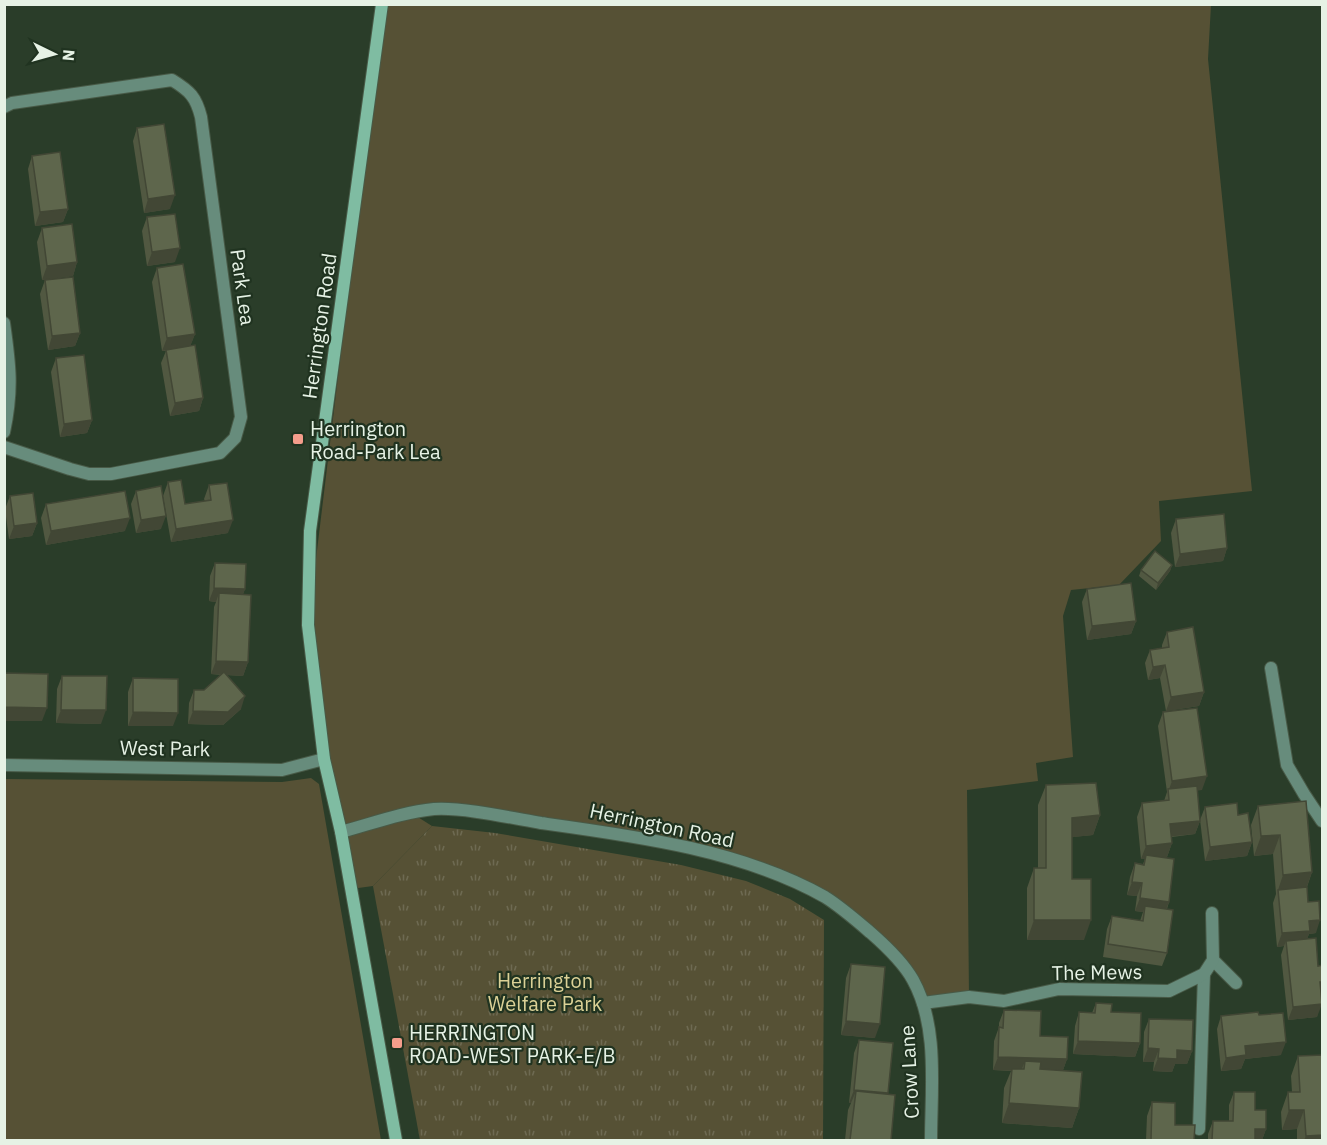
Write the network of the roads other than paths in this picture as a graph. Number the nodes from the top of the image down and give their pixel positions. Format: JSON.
{"nodes":[{"id":1,"x":382,"y":4,"type":"edge"},
{"id":2,"x":4,"y":107,"type":"edge"},
{"id":3,"x":4,"y":323,"type":"edge"},
{"id":4,"x":4,"y":432,"type":"edge"},
{"id":5,"x":4,"y":447,"type":"edge"},
{"id":6,"x":1271,"y":668,"type":"dead end"},
{"id":7,"x":324,"y":759,"type":"junction"},
{"id":8,"x":4,"y":765,"type":"edge"},
{"id":9,"x":1323,"y":821,"type":"edge"},
{"id":10,"x":341,"y":832,"type":"junction"},
{"id":11,"x":1212,"y":913,"type":"dead end"},
{"id":12,"x":1214,"y":960,"type":"junction"},
{"id":13,"x":1204,"y":974,"type":"junction"},
{"id":14,"x":1236,"y":983,"type":"dead end"},
{"id":15,"x":923,"y":1003,"type":"junction"},
{"id":16,"x":1200,"y":1129,"type":"dead end"},
{"id":17,"x":396,"y":1140,"type":"edge"},
{"id":18,"x":932,"y":1140,"type":"edge"}],
"edges":[{"from":1,"to":7,"type":"main road","name":"Herrington Road"},
{"from":2,"to":5,"type":"street","name":"Park Lea"},
{"from":3,"to":4,"type":"street"},
{"from":6,"to":9,"type":"street"},
{"from":7,"to":8,"type":"street","name":"West Park"},
{"from":7,"to":10,"type":"main road","name":"Herrington Road"},
{"from":10,"to":15,"type":"street","name":"Herrington Road"},
{"from":10,"to":17,"type":"main road","name":"Herrington Road"},
{"from":11,"to":12,"type":"street"},
{"from":12,"to":13,"type":"street","name":"The Mews"},
{"from":12,"to":14,"type":"street"},
{"from":13,"to":15,"type":"street","name":"The Mews"},
{"from":13,"to":16,"type":"street"},
{"from":15,"to":18,"type":"street","name":"Crow Lane"}]}
